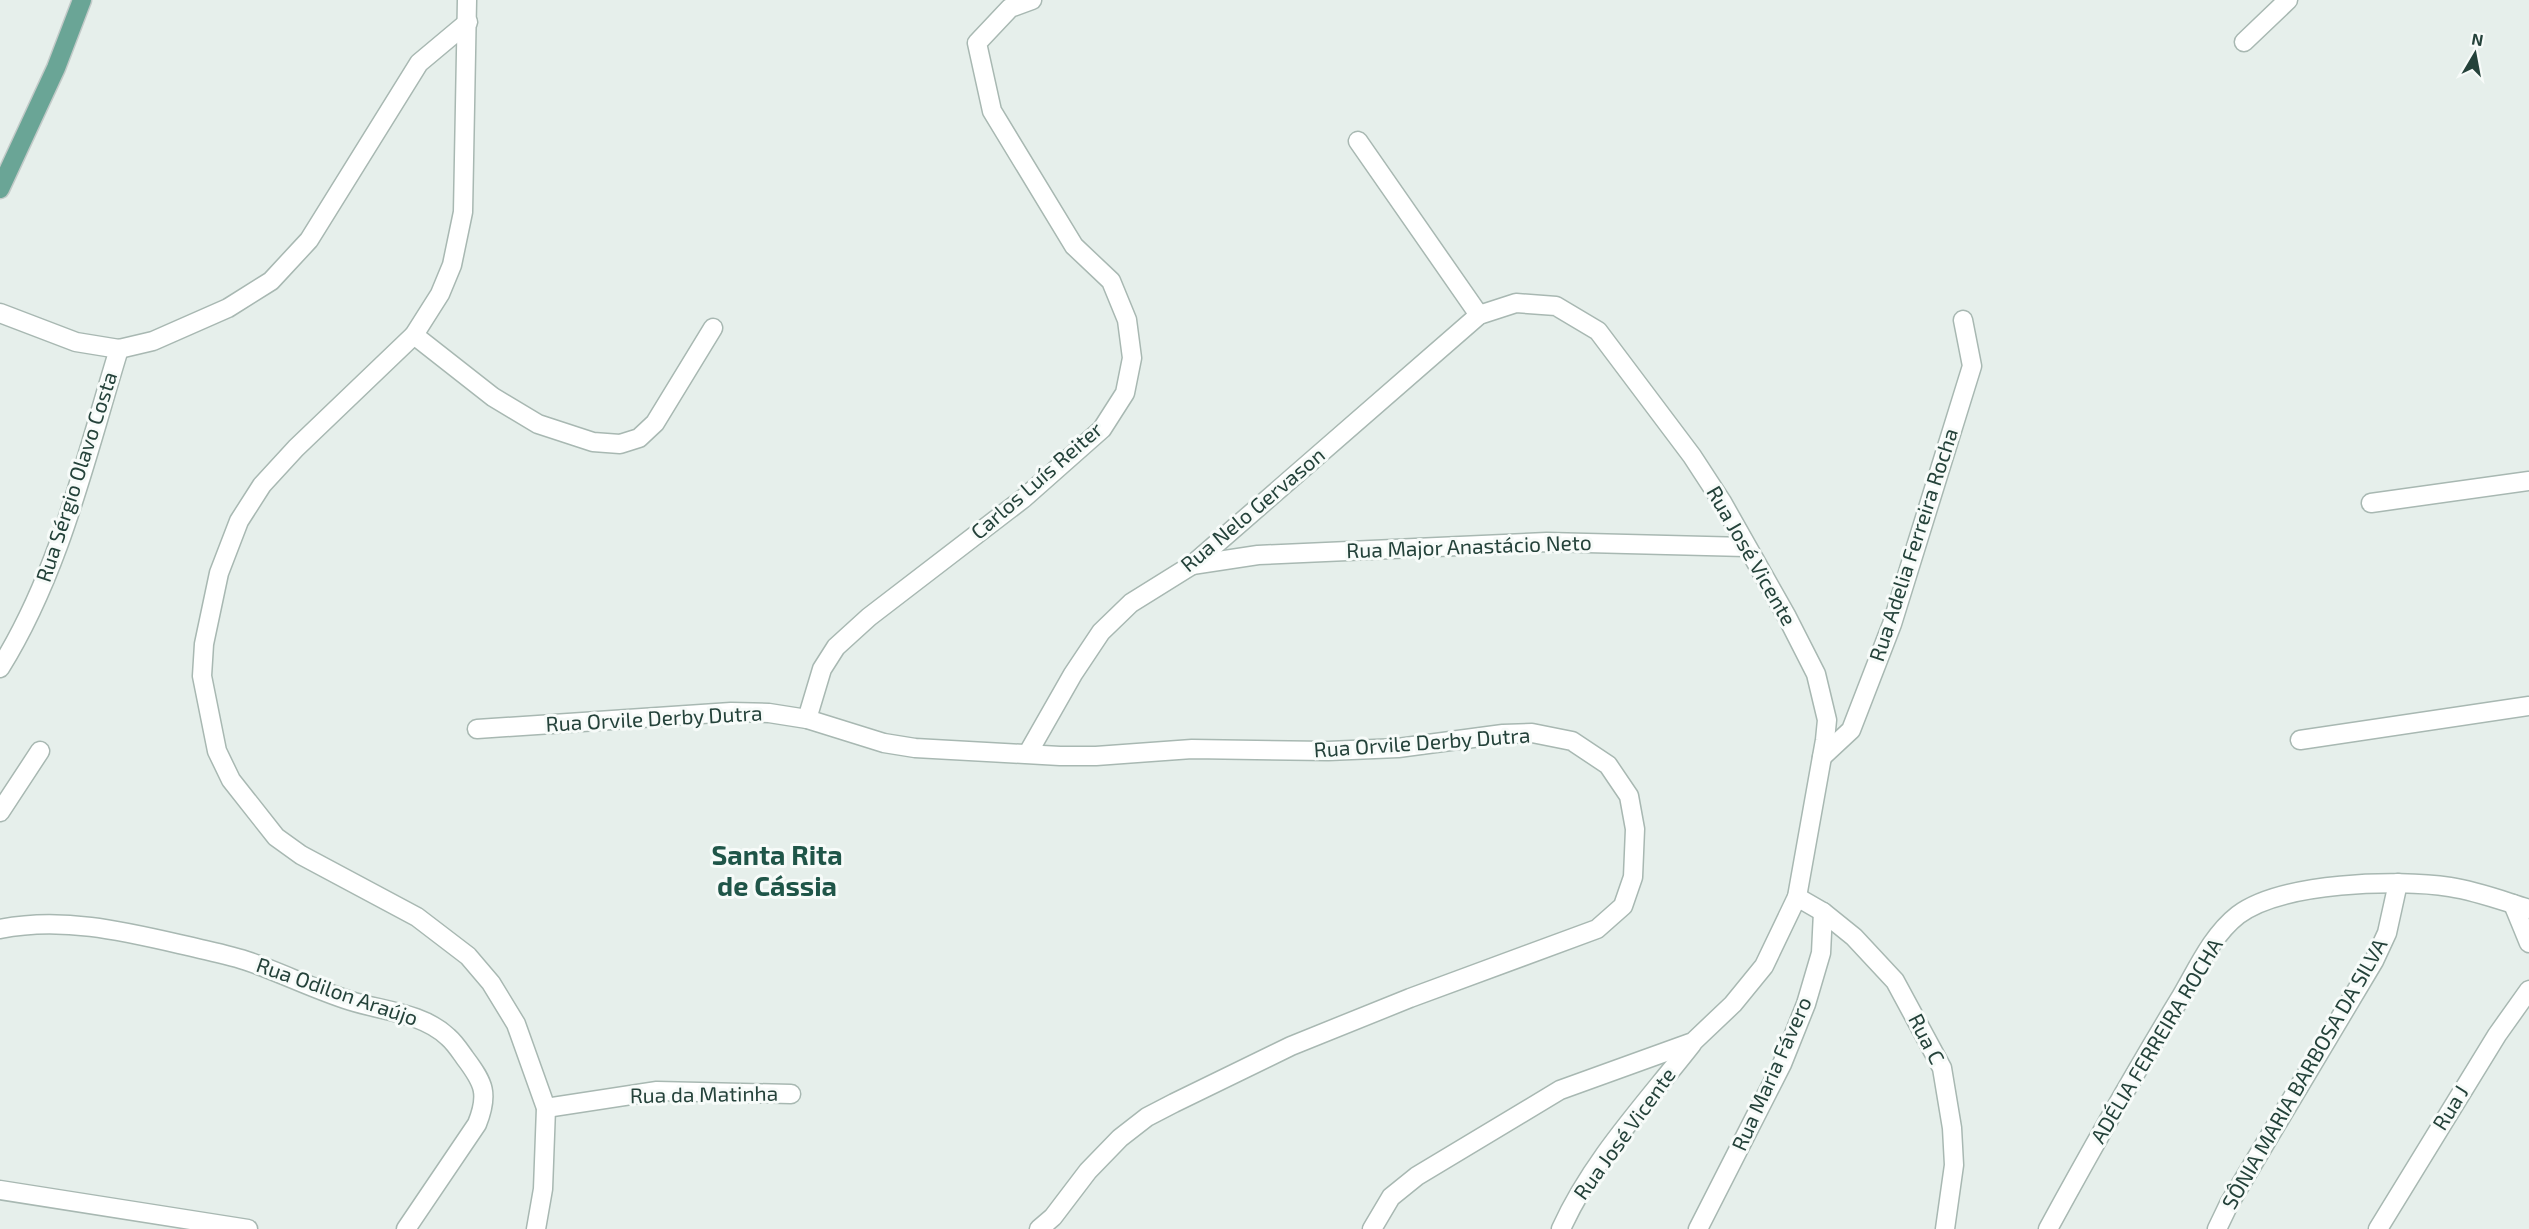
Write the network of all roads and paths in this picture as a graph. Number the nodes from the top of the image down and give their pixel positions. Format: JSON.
{"nodes":[{"id":1,"x":82,"y":0,"type":"edge"},
{"id":2,"x":467,"y":0,"type":"edge"},
{"id":3,"x":1032,"y":0,"type":"edge"},
{"id":4,"x":2288,"y":0,"type":"edge"},
{"id":5,"x":468,"y":22,"type":"junction"},
{"id":6,"x":2244,"y":42,"type":"dead end"},
{"id":7,"x":1358,"y":141,"type":"dead end"},
{"id":8,"x":0,"y":189,"type":"edge"},
{"id":9,"x":1516,"y":303,"type":"joint"},
{"id":10,"x":0,"y":313,"type":"edge"},
{"id":11,"x":1479,"y":315,"type":"junction"},
{"id":12,"x":1963,"y":320,"type":"dead end"},
{"id":13,"x":713,"y":328,"type":"dead end"},
{"id":14,"x":414,"y":335,"type":"junction"},
{"id":15,"x":119,"y":349,"type":"junction"},
{"id":16,"x":2529,"y":481,"type":"edge"},
{"id":17,"x":2371,"y":503,"type":"dead end"},
{"id":18,"x":1746,"y":548,"type":"junction"},
{"id":19,"x":1192,"y":565,"type":"junction"},
{"id":20,"x":0,"y":668,"type":"edge"},
{"id":21,"x":2529,"y":706,"type":"edge"},
{"id":22,"x":807,"y":719,"type":"junction"},
{"id":23,"x":477,"y":729,"type":"dead end"},
{"id":24,"x":2300,"y":740,"type":"dead end"},
{"id":25,"x":40,"y":751,"type":"dead end"},
{"id":26,"x":1028,"y":753,"type":"junction"},
{"id":27,"x":1822,"y":757,"type":"junction"},
{"id":28,"x":0,"y":812,"type":"edge"},
{"id":29,"x":2398,"y":883,"type":"junction"},
{"id":30,"x":1797,"y":897,"type":"junction"},
{"id":31,"x":2521,"y":906,"type":"edge"},
{"id":32,"x":1822,"y":912,"type":"junction"},
{"id":33,"x":0,"y":929,"type":"edge"},
{"id":34,"x":2529,"y":943,"type":"edge"},
{"id":35,"x":2529,"y":990,"type":"edge"},
{"id":36,"x":1693,"y":1042,"type":"junction"},
{"id":37,"x":791,"y":1094,"type":"dead end"},
{"id":38,"x":546,"y":1108,"type":"junction"},
{"id":39,"x":0,"y":1190,"type":"edge"},
{"id":40,"x":248,"y":1229,"type":"edge"},
{"id":41,"x":406,"y":1229,"type":"edge"},
{"id":42,"x":536,"y":1229,"type":"edge"},
{"id":43,"x":1039,"y":1229,"type":"edge"},
{"id":44,"x":1372,"y":1229,"type":"edge"},
{"id":45,"x":1561,"y":1229,"type":"edge"},
{"id":46,"x":1698,"y":1229,"type":"edge"},
{"id":47,"x":1945,"y":1229,"type":"edge"},
{"id":48,"x":2048,"y":1229,"type":"edge"},
{"id":49,"x":2217,"y":1229,"type":"edge"},
{"id":50,"x":2378,"y":1229,"type":"edge"}],
"edges":[{"from":1,"to":8,"type":"main road"},
{"from":2,"to":5,"type":"street"},
{"from":3,"to":22,"type":"street","name":"Carlos Luís Reiter"},
{"from":4,"to":6,"type":"street"},
{"from":5,"to":14,"type":"street"},
{"from":5,"to":15,"type":"street"},
{"from":7,"to":11,"type":"street"},
{"from":9,"to":11,"type":"street","name":"Rua Nelo Gervason"},
{"from":9,"to":18,"type":"street","name":"Rua José Vicente"},
{"from":10,"to":15,"type":"street"},
{"from":11,"to":19,"type":"street","name":"Rua Nelo Gervason"},
{"from":12,"to":27,"type":"street","name":"Rua Adelia Ferreira Rocha"},
{"from":13,"to":14,"type":"street"},
{"from":14,"to":38,"type":"street"},
{"from":15,"to":20,"type":"street","name":"Rua Sérgio Olavo Costa"},
{"from":16,"to":17,"type":"street"},
{"from":18,"to":19,"type":"street","name":"Rua Major Anastácio Neto"},
{"from":18,"to":27,"type":"street","name":"Rua José Vicente"},
{"from":19,"to":26,"type":"street","name":"Rua Nelo Gervason"},
{"from":21,"to":24,"type":"street"},
{"from":22,"to":23,"type":"street","name":"Rua Orvile Derby Dutra"},
{"from":22,"to":26,"type":"street","name":"Rua Orvile Derby Dutra"},
{"from":25,"to":28,"type":"street"},
{"from":26,"to":43,"type":"street","name":"Rua Orvile Derby Dutra"},
{"from":27,"to":30,"type":"street","name":"Rua José Vicente"},
{"from":29,"to":31,"type":"street","name":"ADÉLIA FERREIRA ROCHA"},
{"from":29,"to":48,"type":"street","name":"ADÉLIA FERREIRA ROCHA"},
{"from":29,"to":49,"type":"street","name":"SÔNIA MARIA BARBOSA DA SILVA"},
{"from":30,"to":32,"type":"street","name":"Rua C"},
{"from":30,"to":36,"type":"street","name":"Rua José Vicente"},
{"from":31,"to":34,"type":"street"},
{"from":32,"to":46,"type":"street","name":"Rua Maria Fávero"},
{"from":32,"to":47,"type":"street","name":"Rua C"},
{"from":33,"to":41,"type":"street","name":"Rua Odilon Araújo"},
{"from":35,"to":50,"type":"street","name":"Rua J"},
{"from":36,"to":44,"type":"street"},
{"from":36,"to":45,"type":"street","name":"Rua José Vicente"},
{"from":37,"to":38,"type":"street","name":"Rua da Matinha"},
{"from":38,"to":42,"type":"street"},
{"from":39,"to":40,"type":"street"}]}
